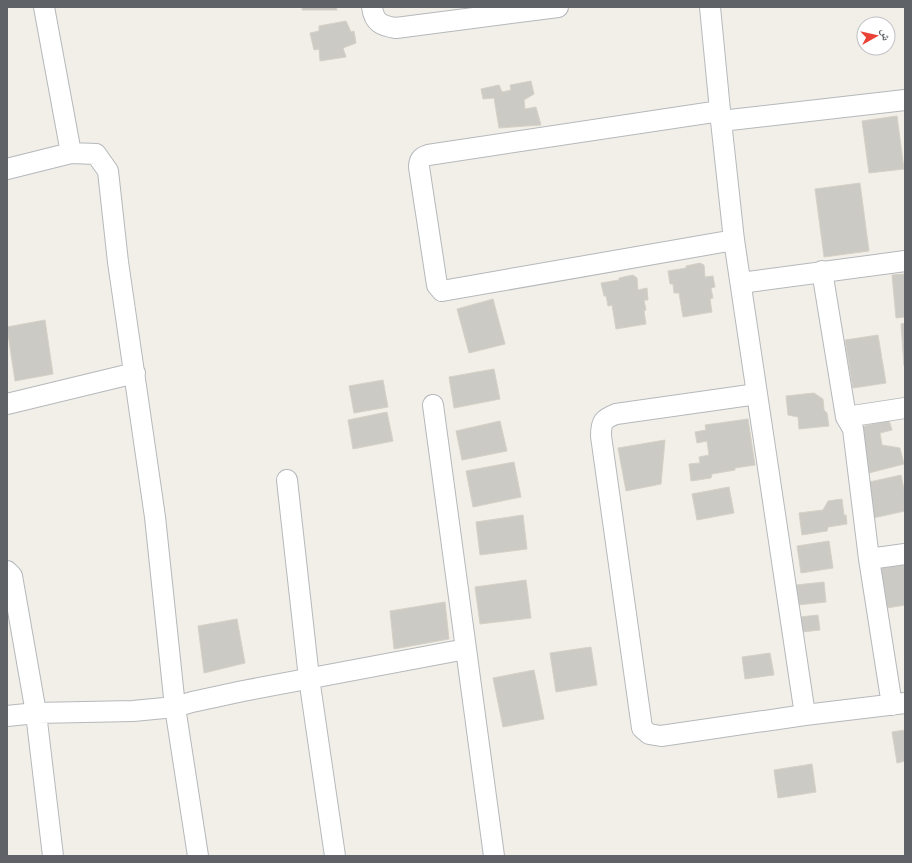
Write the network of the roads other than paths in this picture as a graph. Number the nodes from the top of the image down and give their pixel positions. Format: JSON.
{"nodes":[{"id":1,"x":44,"y":7,"type":"edge"},
{"id":2,"x":372,"y":7,"type":"edge"},
{"id":3,"x":558,"y":7,"type":"edge"},
{"id":4,"x":710,"y":7,"type":"edge"},
{"id":5,"x":905,"y":100,"type":"edge"},
{"id":6,"x":721,"y":116,"type":"junction"},
{"id":7,"x":71,"y":153,"type":"junction"},
{"id":8,"x":7,"y":169,"type":"edge"},
{"id":9,"x":734,"y":240,"type":"junction"},
{"id":10,"x":905,"y":261,"type":"edge"},
{"id":11,"x":822,"y":271,"type":"junction"},
{"id":12,"x":741,"y":283,"type":"junction"},
{"id":13,"x":135,"y":373,"type":"junction"},
{"id":14,"x":757,"y":394,"type":"junction"},
{"id":15,"x":7,"y":404,"type":"edge"},
{"id":16,"x":433,"y":405,"type":"dead end"},
{"id":17,"x":905,"y":408,"type":"edge"},
{"id":18,"x":846,"y":417,"type":"junction"},
{"id":19,"x":287,"y":480,"type":"dead end"},
{"id":20,"x":905,"y":554,"type":"edge"},
{"id":21,"x":869,"y":559,"type":"junction"},
{"id":22,"x":7,"y":571,"type":"edge"},
{"id":23,"x":466,"y":648,"type":"junction"},
{"id":24,"x":309,"y":678,"type":"junction"},
{"id":25,"x":899,"y":704,"type":"edge"},
{"id":26,"x":176,"y":707,"type":"junction"},
{"id":27,"x":36,"y":712,"type":"junction"},
{"id":28,"x":805,"y":714,"type":"junction"},
{"id":29,"x":7,"y":716,"type":"edge"},
{"id":30,"x":53,"y":856,"type":"edge"},
{"id":31,"x":198,"y":856,"type":"edge"},
{"id":32,"x":335,"y":856,"type":"edge"},
{"id":33,"x":494,"y":856,"type":"edge"}],
"edges":[{"from":1,"to":7,"type":"street"},
{"from":2,"to":3,"type":"street"},
{"from":4,"to":6,"type":"street"},
{"from":5,"to":6,"type":"street"},
{"from":6,"to":9,"type":"street"},
{"from":6,"to":9,"type":"street"},
{"from":7,"to":8,"type":"street"},
{"from":7,"to":13,"type":"street"},
{"from":9,"to":12,"type":"street"},
{"from":10,"to":11,"type":"street"},
{"from":11,"to":12,"type":"street"},
{"from":11,"to":18,"type":"street"},
{"from":12,"to":14,"type":"street"},
{"from":13,"to":15,"type":"street"},
{"from":13,"to":26,"type":"street"},
{"from":14,"to":28,"type":"street"},
{"from":14,"to":28,"type":"street"},
{"from":16,"to":23,"type":"street"},
{"from":17,"to":18,"type":"street"},
{"from":18,"to":21,"type":"street"},
{"from":19,"to":24,"type":"street"},
{"from":20,"to":21,"type":"street"},
{"from":21,"to":25,"type":"street"},
{"from":22,"to":27,"type":"street"},
{"from":23,"to":24,"type":"street"},
{"from":23,"to":33,"type":"street"},
{"from":24,"to":26,"type":"street"},
{"from":24,"to":32,"type":"street"},
{"from":25,"to":28,"type":"street"},
{"from":26,"to":27,"type":"street"},
{"from":26,"to":31,"type":"street"},
{"from":27,"to":29,"type":"street"},
{"from":27,"to":30,"type":"street"}]}
